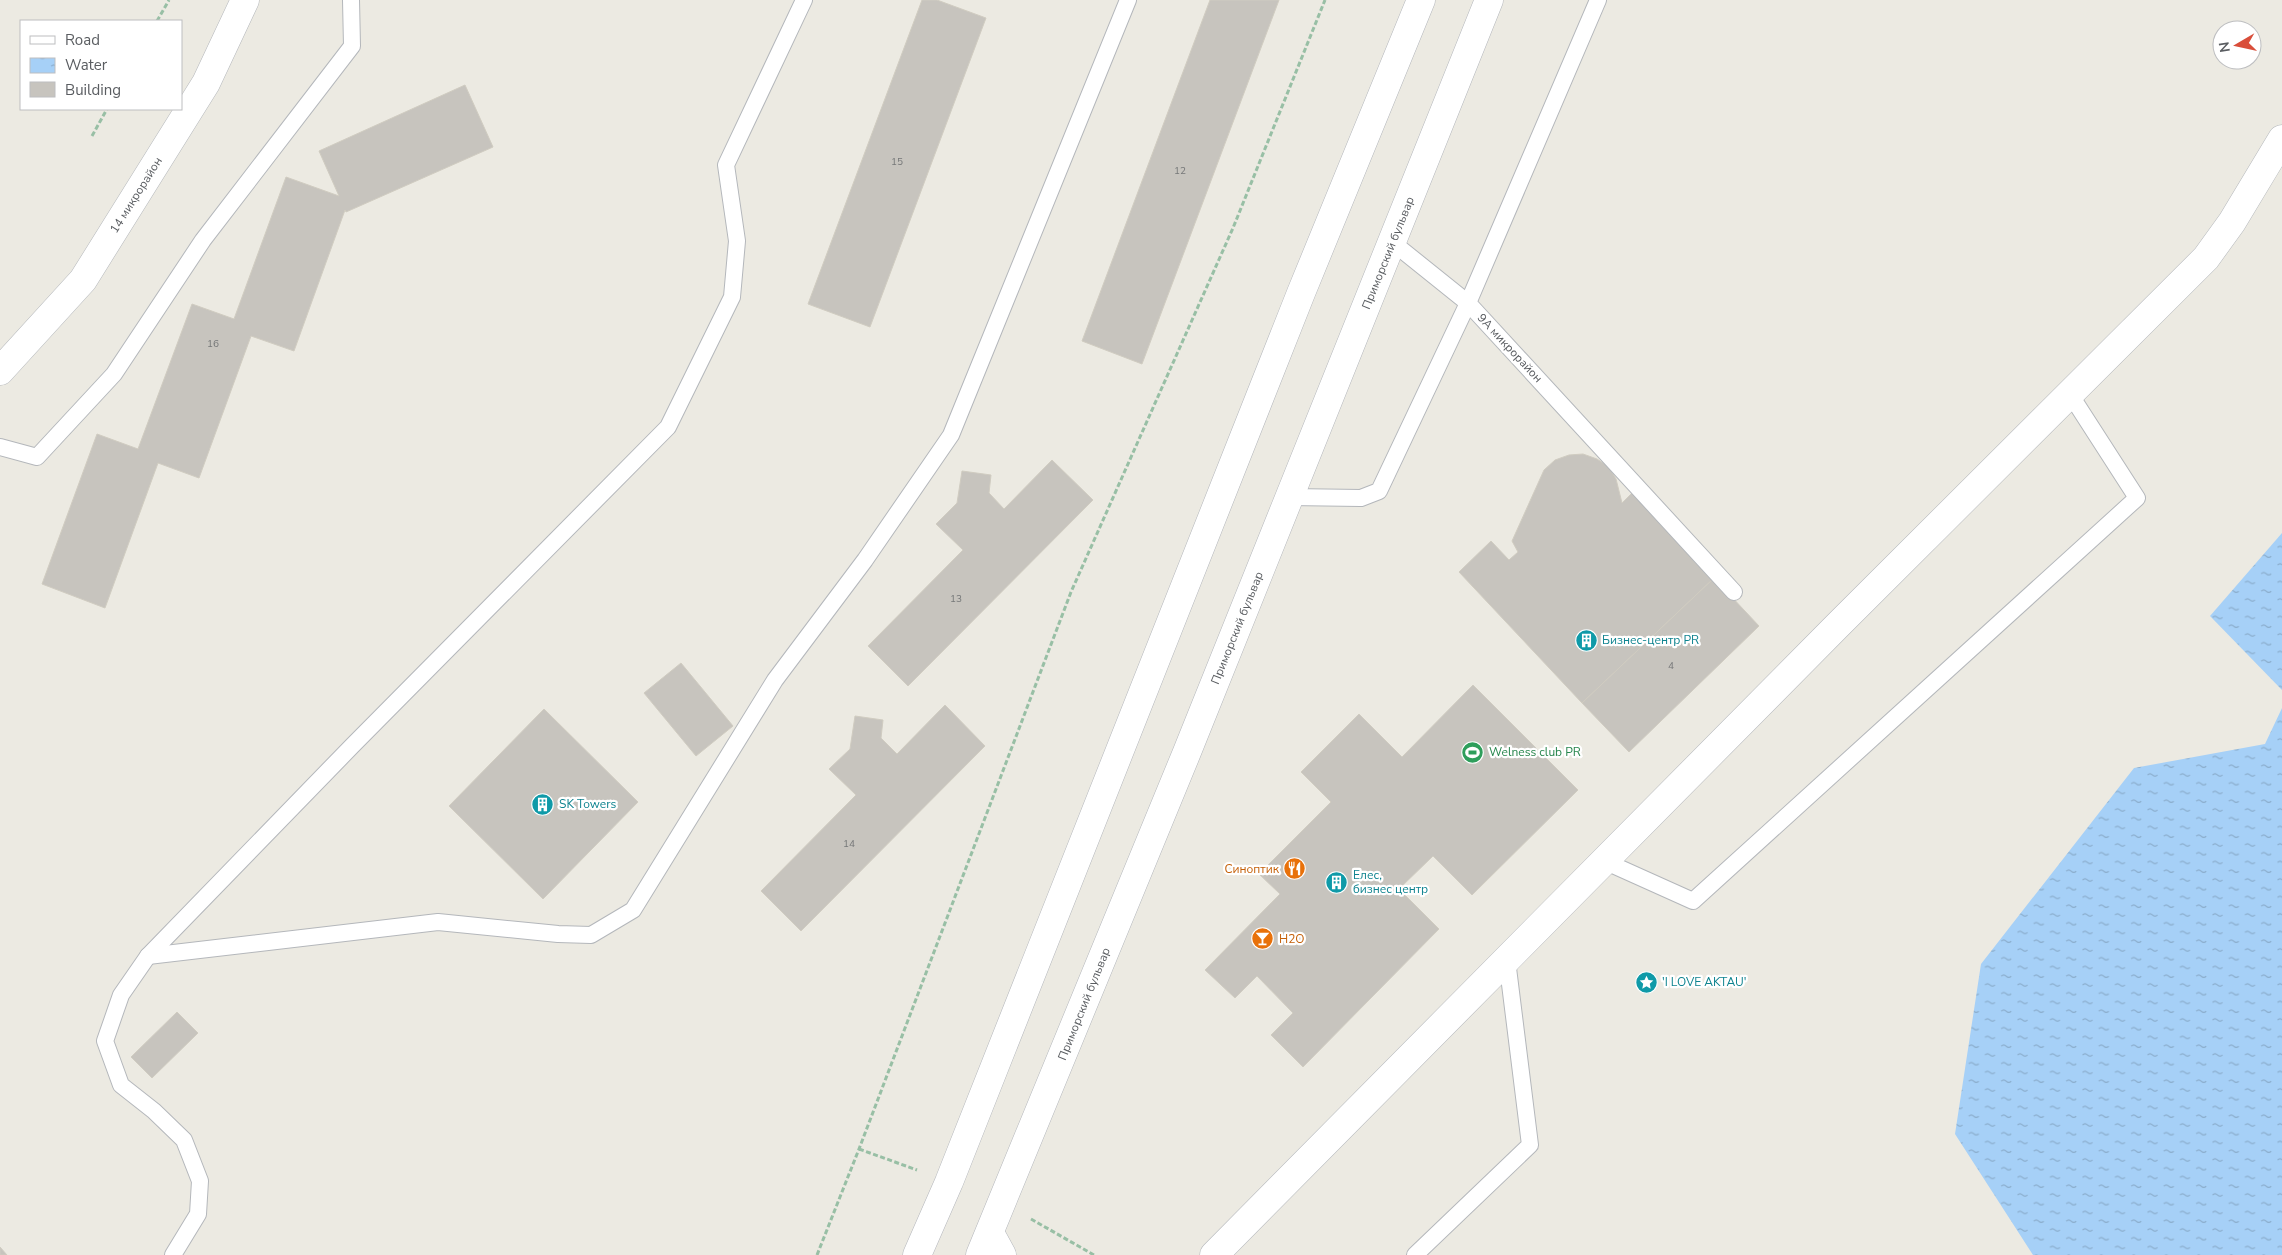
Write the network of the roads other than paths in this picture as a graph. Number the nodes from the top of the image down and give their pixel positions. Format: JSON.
{"nodes":[{"id":1,"x":245,"y":0,"type":"edge"},
{"id":2,"x":351,"y":0,"type":"edge"},
{"id":3,"x":804,"y":0,"type":"edge"},
{"id":4,"x":1128,"y":0,"type":"edge"},
{"id":5,"x":1422,"y":0,"type":"edge"},
{"id":6,"x":1489,"y":0,"type":"edge"},
{"id":7,"x":1598,"y":0,"type":"edge"},
{"id":8,"x":2282,"y":138,"type":"edge"},
{"id":9,"x":1392,"y":242,"type":"junction"},
{"id":10,"x":1468,"y":303,"type":"junction"},
{"id":11,"x":0,"y":370,"type":"edge"},
{"id":12,"x":2070,"y":394,"type":"junction"},
{"id":13,"x":0,"y":447,"type":"edge"},
{"id":14,"x":1289,"y":497,"type":"junction"},
{"id":15,"x":1734,"y":592,"type":"dead end"},
{"id":16,"x":1604,"y":861,"type":"junction"},
{"id":17,"x":148,"y":956,"type":"junction"},
{"id":18,"x":1507,"y":960,"type":"junction"},
{"id":19,"x":991,"y":1248,"type":"edge"},
{"id":20,"x":1217,"y":1254,"type":"edge"},
{"id":21,"x":173,"y":1255,"type":"edge"},
{"id":22,"x":917,"y":1255,"type":"edge"},
{"id":23,"x":1415,"y":1255,"type":"edge"}],
"edges":[{"from":1,"to":11,"type":"street","name":"14 микрорайон"},
{"from":2,"to":13,"type":"lane"},
{"from":3,"to":17,"type":"lane"},
{"from":4,"to":17,"type":"lane"},
{"from":5,"to":22,"type":"street"},
{"from":6,"to":9,"type":"street","name":"Приморский бульвар"},
{"from":7,"to":10,"type":"lane","name":"9А микрорайон"},
{"from":8,"to":12,"type":"street"},
{"from":9,"to":10,"type":"lane"},
{"from":9,"to":14,"type":"street","name":"Приморский бульвар"},
{"from":10,"to":14,"type":"lane"},
{"from":10,"to":15,"type":"lane","name":"9А микрорайон"},
{"from":12,"to":16,"type":"street"},
{"from":12,"to":16,"type":"lane"},
{"from":14,"to":19,"type":"street","name":"Приморский бульвар"},
{"from":16,"to":18,"type":"street"},
{"from":17,"to":21,"type":"lane"},
{"from":18,"to":20,"type":"street"},
{"from":18,"to":23,"type":"lane"}]}
